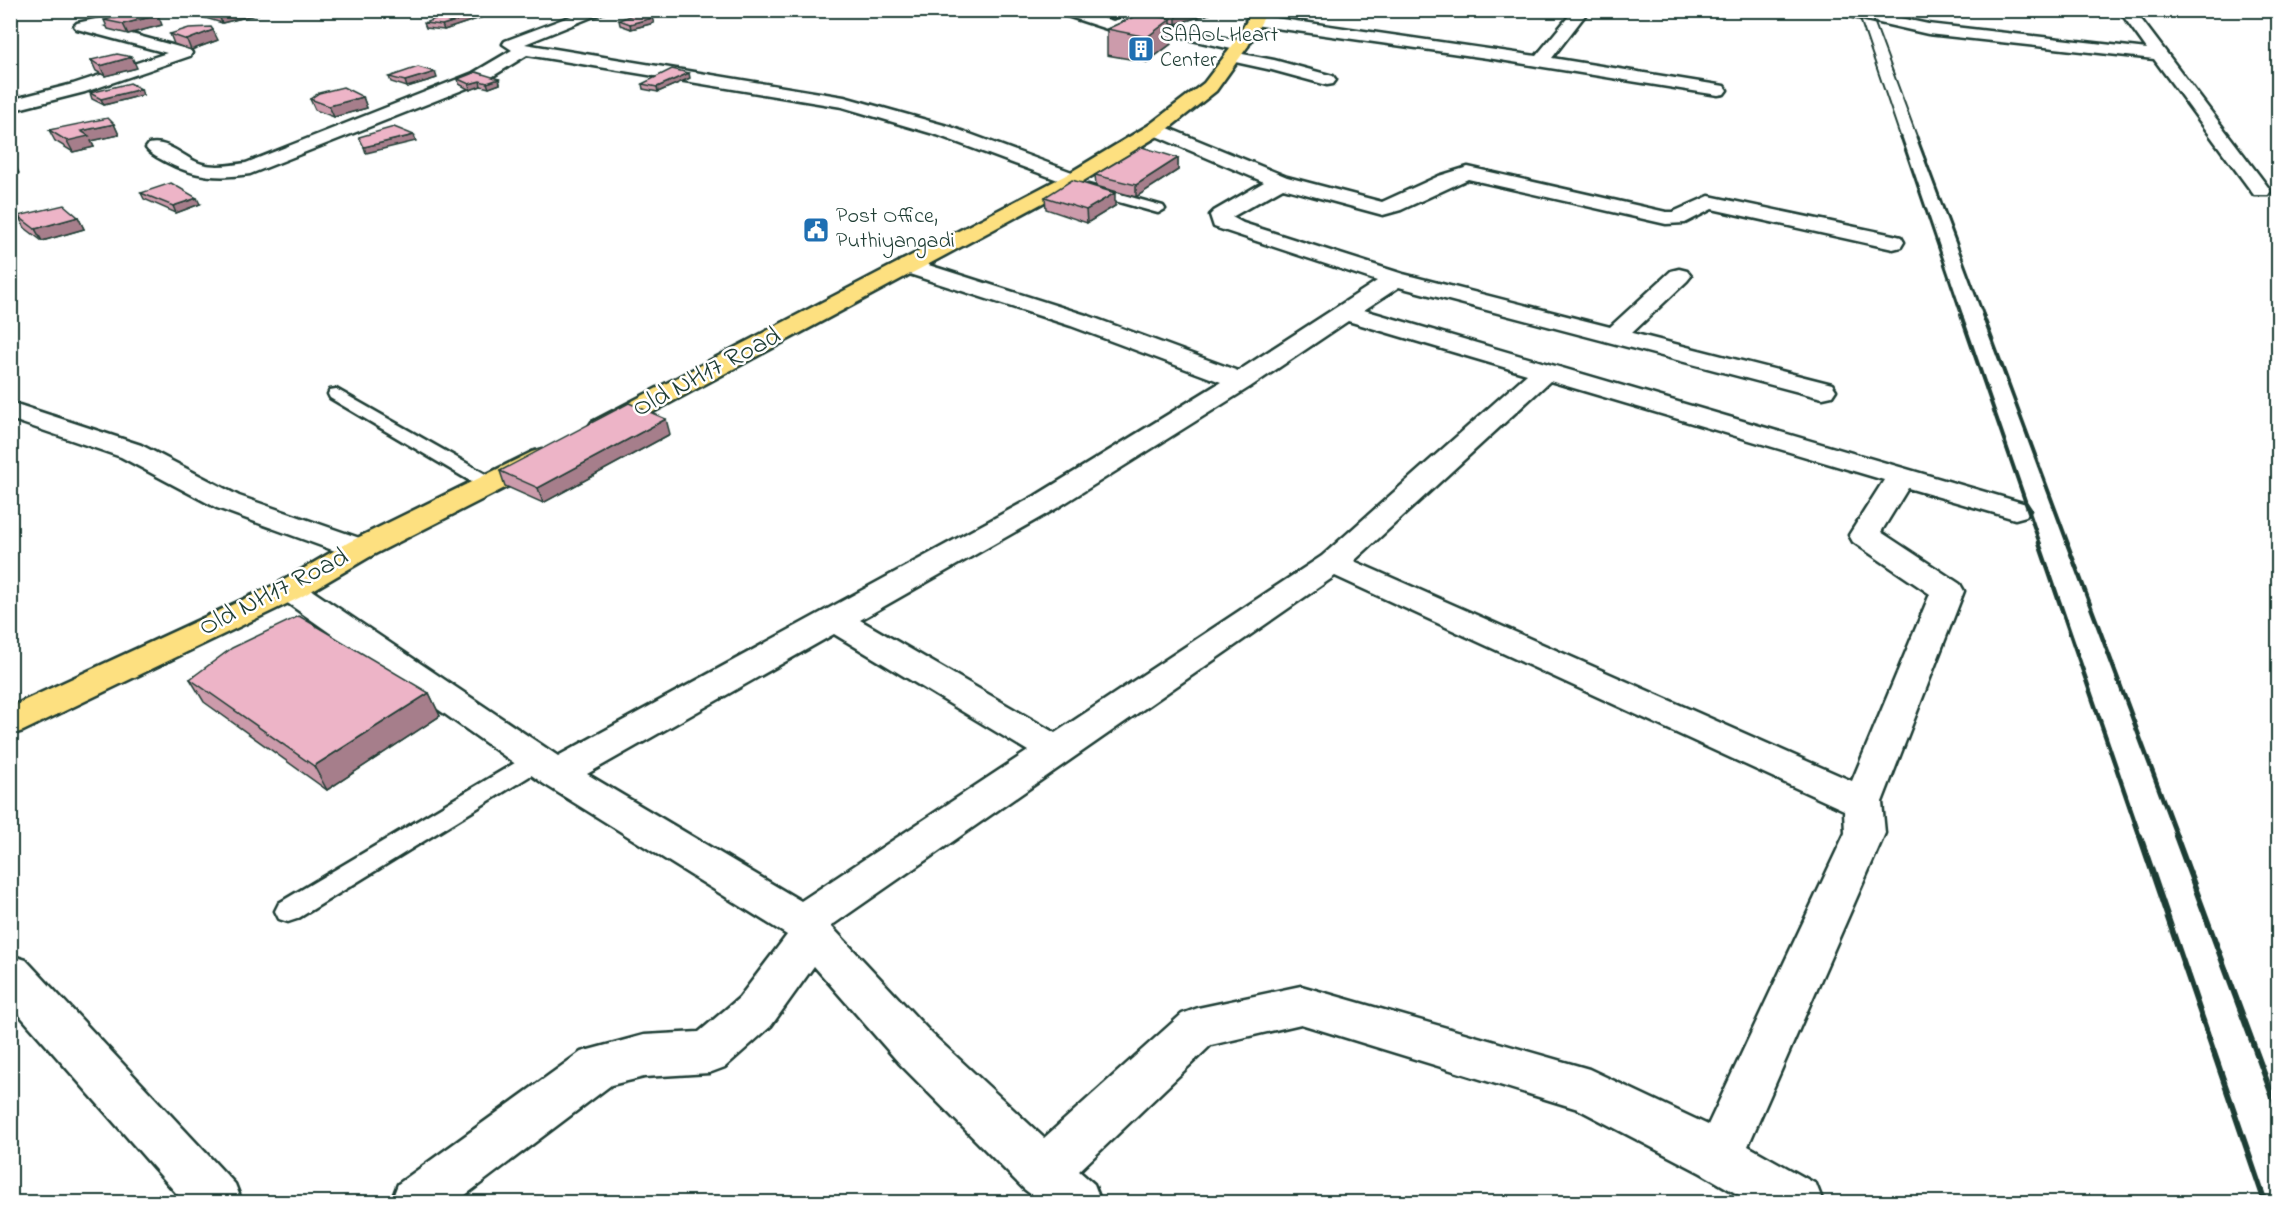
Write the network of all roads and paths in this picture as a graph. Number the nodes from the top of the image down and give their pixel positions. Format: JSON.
{"nodes":[{"id":1,"x":116,"y":10,"type":"edge"},
{"id":2,"x":602,"y":10,"type":"edge"},
{"id":3,"x":1063,"y":10,"type":"edge"},
{"id":4,"x":1582,"y":10,"type":"edge"},
{"id":5,"x":1840,"y":10,"type":"edge"},
{"id":6,"x":2126,"y":10,"type":"edge"},
{"id":7,"x":1257,"y":15,"type":"edge"},
{"id":8,"x":1907,"y":18,"type":"edge"},
{"id":9,"x":524,"y":50,"type":"junction"},
{"id":10,"x":1236,"y":51,"type":"junction"},
{"id":11,"x":2159,"y":55,"type":"junction"},
{"id":12,"x":1540,"y":62,"type":"junction"},
{"id":13,"x":1327,"y":80,"type":"dead end"},
{"id":14,"x":1718,"y":90,"type":"dead end"},
{"id":15,"x":10,"y":106,"type":"edge"},
{"id":16,"x":1156,"y":129,"type":"junction"},
{"id":17,"x":156,"y":148,"type":"dead end"},
{"id":18,"x":1070,"y":181,"type":"junction"},
{"id":19,"x":1280,"y":181,"type":"junction"},
{"id":20,"x":2261,"y":191,"type":"dead end"},
{"id":21,"x":1158,"y":209,"type":"dead end"},
{"id":22,"x":1893,"y":242,"type":"dead end"},
{"id":23,"x":908,"y":266,"type":"junction"},
{"id":24,"x":1678,"y":276,"type":"dead end"},
{"id":25,"x":1395,"y":279,"type":"junction"},
{"id":26,"x":1345,"y":312,"type":"junction"},
{"id":27,"x":1615,"y":336,"type":"junction"},
{"id":28,"x":1545,"y":371,"type":"junction"},
{"id":29,"x":1241,"y":381,"type":"junction"},
{"id":30,"x":1823,"y":390,"type":"dead end"},
{"id":31,"x":336,"y":394,"type":"dead end"},
{"id":32,"x":10,"y":410,"type":"edge"},
{"id":33,"x":1901,"y":476,"type":"junction"},
{"id":34,"x":489,"y":484,"type":"junction"},
{"id":35,"x":2015,"y":510,"type":"dead end"},
{"id":36,"x":360,"y":549,"type":"junction"},
{"id":37,"x":1333,"y":562,"type":"junction"},
{"id":38,"x":290,"y":590,"type":"junction"},
{"id":39,"x":835,"y":620,"type":"junction"},
{"id":40,"x":10,"y":722,"type":"edge"},
{"id":41,"x":1056,"y":751,"type":"junction"},
{"id":42,"x":548,"y":767,"type":"junction"},
{"id":43,"x":1863,"y":802,"type":"junction"},
{"id":44,"x":288,"y":911,"type":"dead end"},
{"id":45,"x":807,"y":928,"type":"junction"},
{"id":46,"x":10,"y":973,"type":"edge"},
{"id":47,"x":1719,"y":1156,"type":"junction"},
{"id":48,"x":1059,"y":1187,"type":"edge"},
{"id":49,"x":217,"y":1203,"type":"edge"},
{"id":50,"x":416,"y":1203,"type":"edge"},
{"id":51,"x":1798,"y":1203,"type":"edge"}],
"edges":[{"from":1,"to":15,"type":"street"},
{"from":2,"to":9,"type":"street"},
{"from":3,"to":10,"type":"street"},
{"from":4,"to":12,"type":"street"},
{"from":5,"to":8,"type":"street"},
{"from":6,"to":11,"type":"street"},
{"from":7,"to":10,"type":"main road","name":"Old NH17 Road"},
{"from":7,"to":12,"type":"street"},
{"from":8,"to":11,"type":"street"},
{"from":9,"to":17,"type":"street"},
{"from":9,"to":18,"type":"street"},
{"from":10,"to":13,"type":"street"},
{"from":10,"to":16,"type":"main road","name":"Old NH17 Road"},
{"from":11,"to":20,"type":"street"},
{"from":12,"to":14,"type":"street"},
{"from":16,"to":18,"type":"main road","name":"Old NH17 Road"},
{"from":16,"to":19,"type":"street"},
{"from":18,"to":21,"type":"lane"},
{"from":18,"to":23,"type":"main road","name":"Old NH17 Road"},
{"from":19,"to":22,"type":"street"},
{"from":19,"to":25,"type":"street"},
{"from":23,"to":29,"type":"street"},
{"from":23,"to":34,"type":"main road","name":"Old NH17 Road"},
{"from":24,"to":27,"type":"street"},
{"from":25,"to":26,"type":"street"},
{"from":25,"to":27,"type":"street"},
{"from":26,"to":28,"type":"street"},
{"from":26,"to":29,"type":"street"},
{"from":27,"to":30,"type":"street"},
{"from":28,"to":33,"type":"street"},
{"from":28,"to":37,"type":"street"},
{"from":29,"to":39,"type":"street"},
{"from":31,"to":34,"type":"lane"},
{"from":32,"to":36,"type":"street"},
{"from":33,"to":35,"type":"street"},
{"from":33,"to":43,"type":"street"},
{"from":34,"to":36,"type":"main road","name":"Old NH17 Road"},
{"from":36,"to":38,"type":"main road","name":"Old NH17 Road"},
{"from":37,"to":41,"type":"street"},
{"from":37,"to":43,"type":"street"},
{"from":38,"to":40,"type":"main road","name":"Old NH17 Road"},
{"from":38,"to":42,"type":"street"},
{"from":39,"to":41,"type":"street"},
{"from":39,"to":42,"type":"street"},
{"from":41,"to":45,"type":"street"},
{"from":42,"to":44,"type":"lane"},
{"from":42,"to":45,"type":"street"},
{"from":43,"to":47,"type":"street"},
{"from":45,"to":48,"type":"street"},
{"from":45,"to":50,"type":"street"},
{"from":46,"to":49,"type":"street"},
{"from":47,"to":48,"type":"street"},
{"from":47,"to":51,"type":"street"}]}
